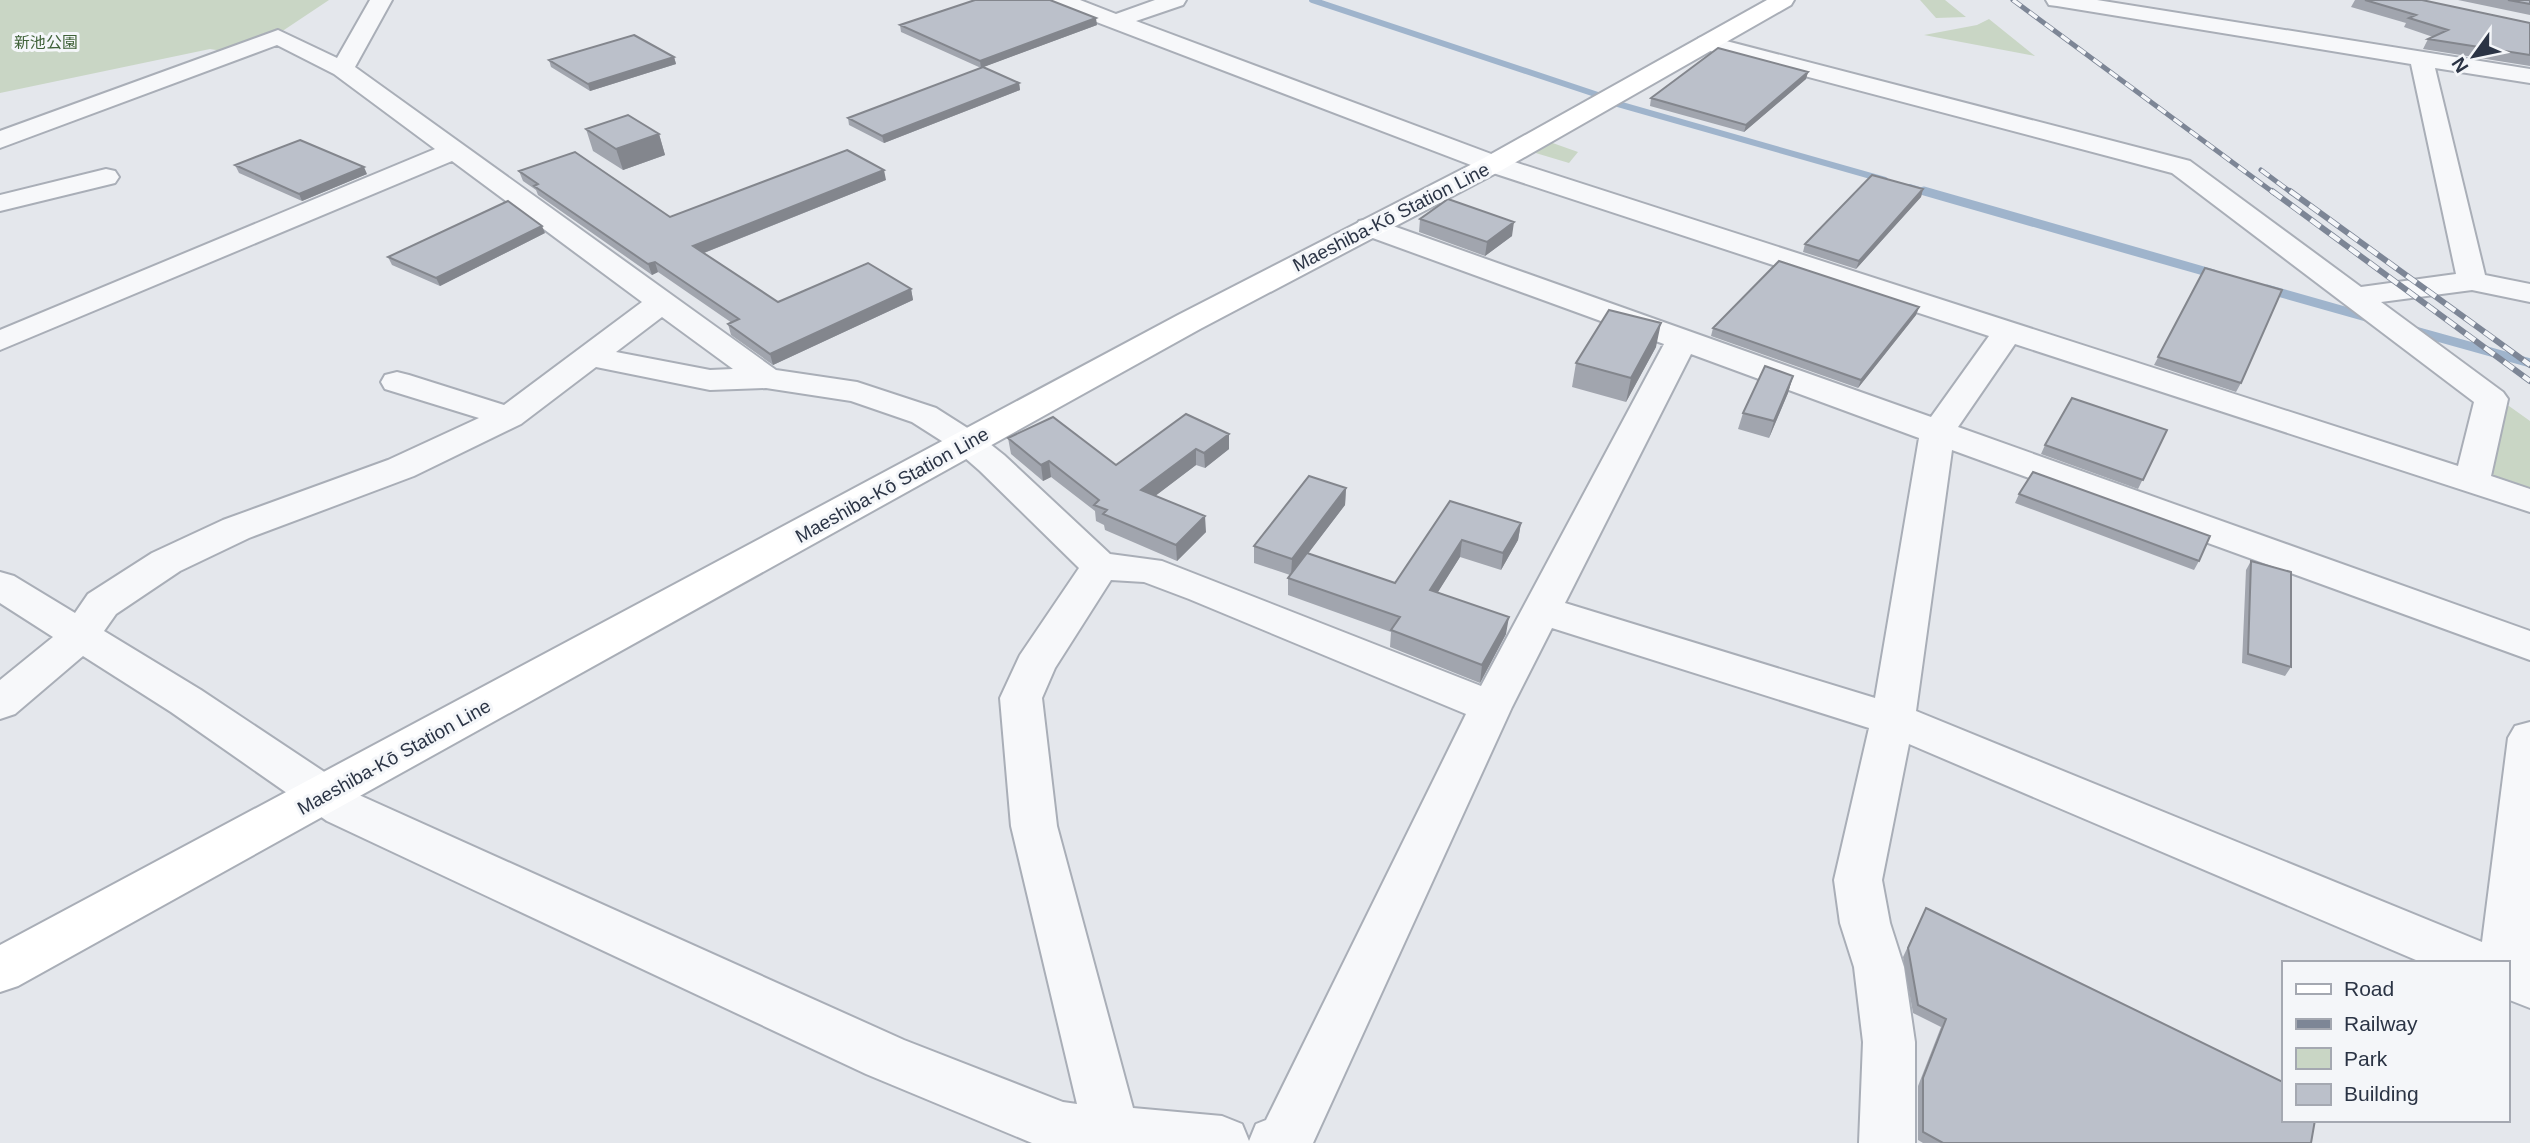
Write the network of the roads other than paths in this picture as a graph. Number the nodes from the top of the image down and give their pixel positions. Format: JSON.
{"nodes":[{"id":1,"x":381,"y":0,"type":"edge"},
{"id":2,"x":1060,"y":0,"type":"edge"},
{"id":3,"x":1174,"y":0,"type":"edge"},
{"id":4,"x":1783,"y":0,"type":"edge"},
{"id":5,"x":2057,"y":0,"type":"edge"},
{"id":6,"x":1116,"y":22,"type":"junction"},
{"id":7,"x":1707,"y":43,"type":"junction"},
{"id":8,"x":2422,"y":60,"type":"junction"},
{"id":9,"x":342,"y":69,"type":"junction"},
{"id":10,"x":2530,"y":76,"type":"edge"},
{"id":11,"x":0,"y":140,"type":"edge"},
{"id":12,"x":454,"y":151,"type":"junction"},
{"id":13,"x":1493,"y":164,"type":"junction"},
{"id":14,"x":106,"y":177,"type":"dead end"},
{"id":15,"x":0,"y":203,"type":"edge"},
{"id":16,"x":1369,"y":227,"type":"junction"},
{"id":17,"x":2472,"y":281,"type":"junction"},
{"id":18,"x":2530,"y":293,"type":"edge"},
{"id":19,"x":2354,"y":297,"type":"junction"},
{"id":20,"x":662,"y":302,"type":"junction"},
{"id":21,"x":2007,"y":332,"type":"junction"},
{"id":22,"x":0,"y":341,"type":"edge"},
{"id":23,"x":1682,"y":341,"type":"junction"},
{"id":24,"x":590,"y":356,"type":"junction"},
{"id":25,"x":766,"y":378,"type":"junction"},
{"id":26,"x":397,"y":382,"type":"dead end"},
{"id":27,"x":509,"y":417,"type":"junction"},
{"id":28,"x":1937,"y":433,"type":"junction"},
{"id":29,"x":968,"y":443,"type":"junction"},
{"id":30,"x":2472,"y":482,"type":"junction"},
{"id":31,"x":2530,"y":501,"type":"edge"},
{"id":32,"x":1100,"y":566,"type":"junction"},
{"id":33,"x":0,"y":585,"type":"edge"},
{"id":34,"x":1541,"y":610,"type":"junction"},
{"id":35,"x":80,"y":636,"type":"junction"},
{"id":36,"x":2530,"y":646,"type":"edge"},
{"id":37,"x":0,"y":703,"type":"edge"},
{"id":38,"x":1491,"y":707,"type":"junction"},
{"id":39,"x":1893,"y":719,"type":"junction"},
{"id":40,"x":2530,"y":738,"type":"edge"},
{"id":41,"x":325,"y":795,"type":"junction"},
{"id":42,"x":2473,"y":961,"type":"edge"},
{"id":43,"x":2505,"y":961,"type":"edge"},
{"id":44,"x":0,"y":970,"type":"edge"},
{"id":45,"x":2509,"y":976,"type":"edge"},
{"id":46,"x":2530,"y":985,"type":"edge"},
{"id":47,"x":1112,"y":1137,"type":"edge"},
{"id":48,"x":1222,"y":1143,"type":"edge"},
{"id":49,"x":1276,"y":1143,"type":"edge"},
{"id":50,"x":1887,"y":1143,"type":"edge"}],
"edges":[{"from":1,"to":9,"type":"street"},
{"from":2,"to":6,"type":"street"},
{"from":3,"to":6,"type":"street"},
{"from":4,"to":7,"type":"main road","name":"Maeshiba-Kō Station Line"},
{"from":5,"to":8,"type":"street"},
{"from":6,"to":13,"type":"street"},
{"from":7,"to":13,"type":"main road","name":"Maeshiba-Kō Station Line"},
{"from":7,"to":19,"type":"street"},
{"from":8,"to":10,"type":"street"},
{"from":8,"to":17,"type":"street"},
{"from":9,"to":11,"type":"street"},
{"from":9,"to":12,"type":"street"},
{"from":12,"to":20,"type":"street"},
{"from":12,"to":22,"type":"street"},
{"from":13,"to":16,"type":"main road","name":"Maeshiba-Kō Station Line"},
{"from":13,"to":21,"type":"street"},
{"from":14,"to":15,"type":"street"},
{"from":16,"to":23,"type":"street"},
{"from":16,"to":29,"type":"main road","name":"Maeshiba-Kō Station Line"},
{"from":17,"to":18,"type":"street"},
{"from":17,"to":19,"type":"street"},
{"from":19,"to":30,"type":"street"},
{"from":20,"to":24,"type":"street"},
{"from":20,"to":25,"type":"street"},
{"from":21,"to":28,"type":"street"},
{"from":21,"to":30,"type":"street"},
{"from":23,"to":28,"type":"street"},
{"from":23,"to":34,"type":"street"},
{"from":24,"to":25,"type":"street"},
{"from":24,"to":27,"type":"street"},
{"from":25,"to":29,"type":"street"},
{"from":26,"to":27,"type":"street"},
{"from":27,"to":35,"type":"street"},
{"from":28,"to":36,"type":"street"},
{"from":28,"to":39,"type":"street"},
{"from":29,"to":32,"type":"street"},
{"from":29,"to":41,"type":"main road","name":"Maeshiba-Kō Station Line"},
{"from":30,"to":31,"type":"street"},
{"from":32,"to":38,"type":"street"},
{"from":32,"to":47,"type":"street"},
{"from":33,"to":35,"type":"street"},
{"from":34,"to":38,"type":"street"},
{"from":34,"to":39,"type":"street"},
{"from":35,"to":37,"type":"street"},
{"from":35,"to":41,"type":"street"},
{"from":38,"to":49,"type":"street"},
{"from":39,"to":42,"type":"street"},
{"from":39,"to":50,"type":"street"},
{"from":40,"to":43,"type":"street"},
{"from":41,"to":44,"type":"main road","name":"Maeshiba-Kō Station Line"},
{"from":41,"to":47,"type":"street"},
{"from":45,"to":46,"type":"street"},
{"from":47,"to":48,"type":"street"}]}
